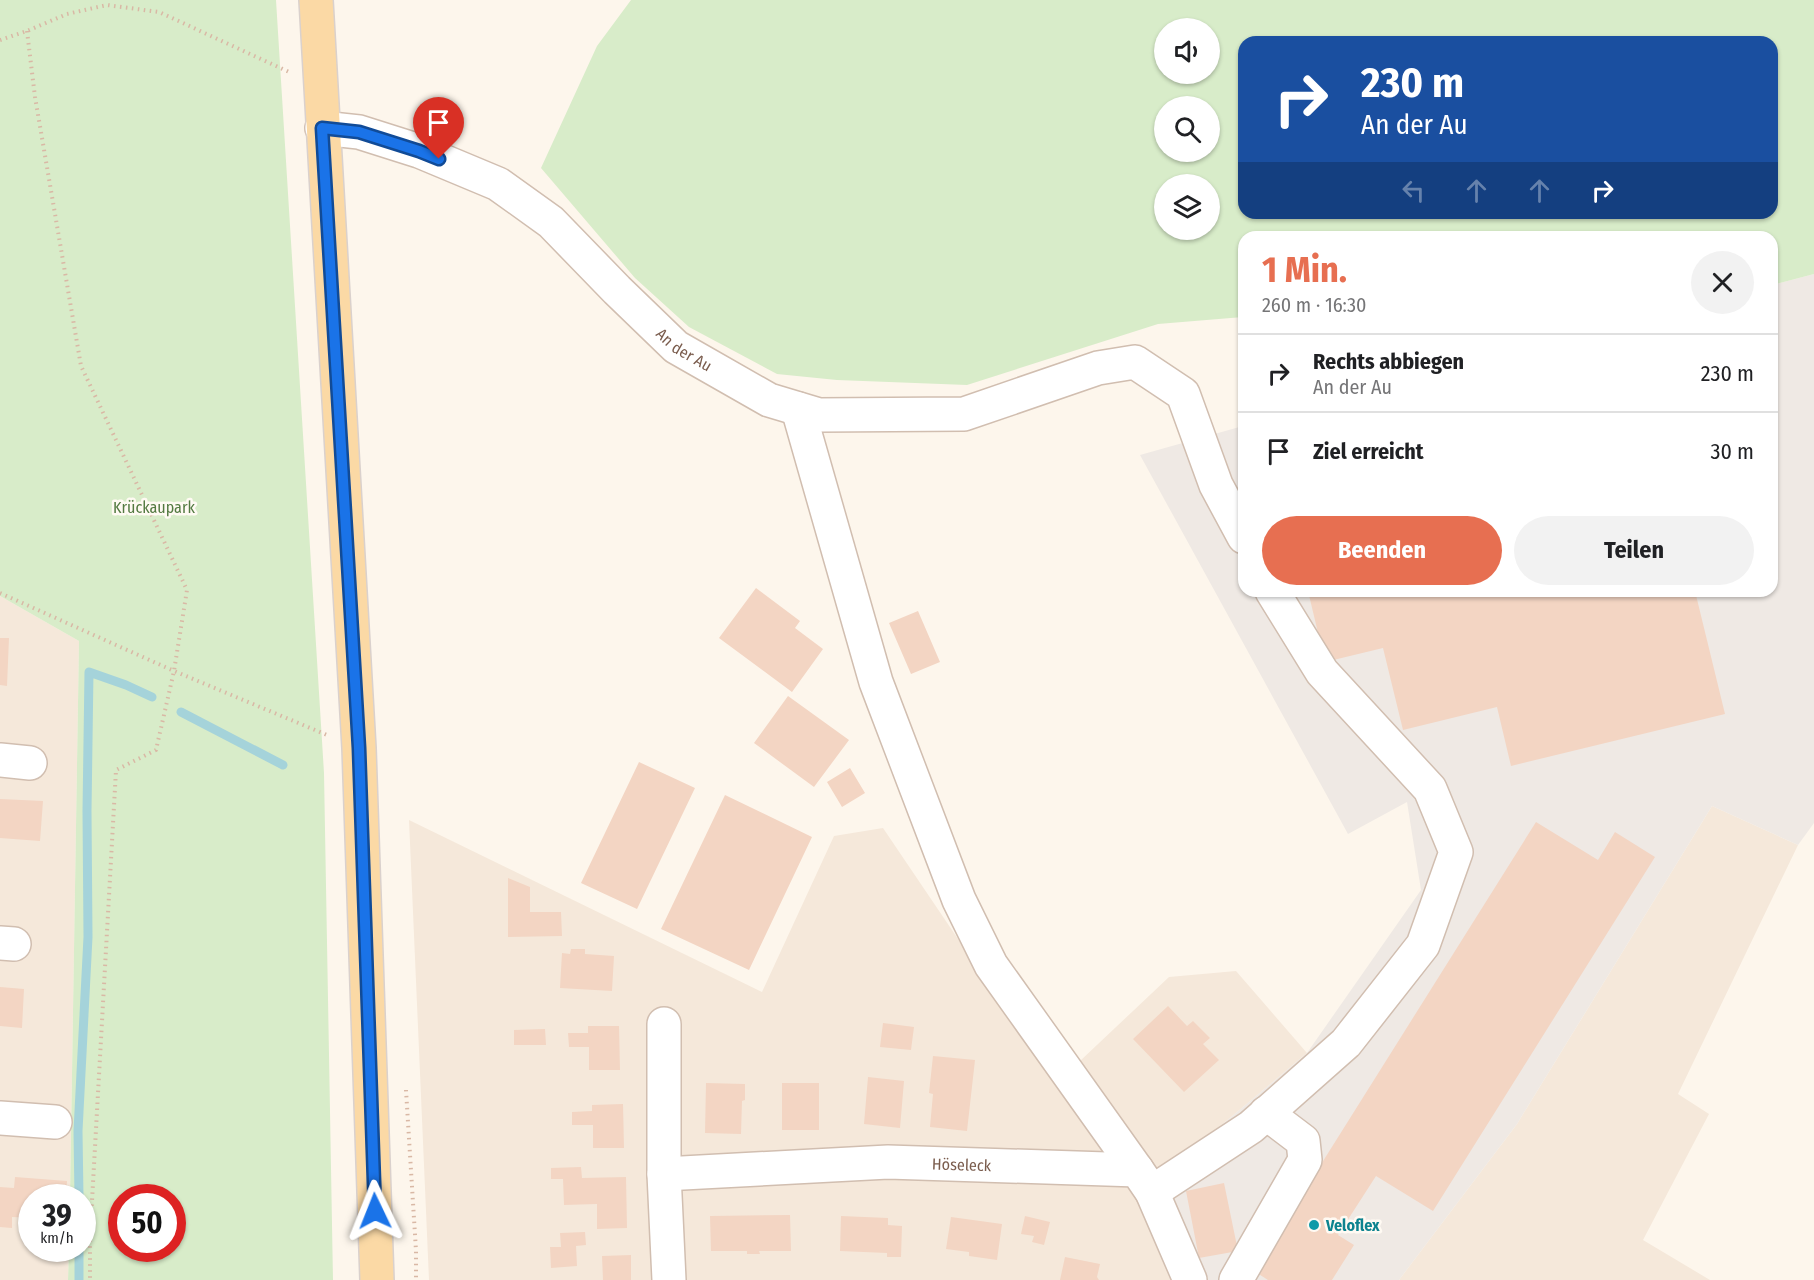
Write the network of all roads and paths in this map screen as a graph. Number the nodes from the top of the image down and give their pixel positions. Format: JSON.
{"nodes":[{"id":1,"x":316,"y":0,"type":"edge"},
{"id":2,"x":27,"y":32,"type":"junction"},
{"id":3,"x":0,"y":40,"type":"edge"},
{"id":4,"x":321,"y":87,"type":"junction"},
{"id":5,"x":322,"y":128,"type":"junction"},
{"id":6,"x":798,"y":409,"type":"junction"},
{"id":7,"x":1238,"y":526,"type":"edge"},
{"id":8,"x":0,"y":593,"type":"edge"},
{"id":9,"x":1276,"y":597,"type":"edge"},
{"id":10,"x":174,"y":671,"type":"junction"},
{"id":11,"x":359,"y":748,"type":"junction"},
{"id":12,"x":663,"y":1023,"type":"dead end"},
{"id":13,"x":1266,"y":1113,"type":"junction"},
{"id":14,"x":0,"y":1118,"type":"edge"},
{"id":15,"x":55,"y":1122,"type":"dead end"},
{"id":16,"x":664,"y":1174,"type":"junction"},
{"id":17,"x":1145,"y":1181,"type":"junction"},
{"id":18,"x":90,"y":1280,"type":"edge"},
{"id":19,"x":377,"y":1280,"type":"edge"},
{"id":20,"x":669,"y":1280,"type":"edge"},
{"id":21,"x":1190,"y":1280,"type":"edge"},
{"id":22,"x":1236,"y":1280,"type":"edge"}],
"edges":[{"from":1,"to":4,"type":"main road"},
{"from":2,"to":3,"type":"path"},
{"from":2,"to":4,"type":"path"},
{"from":2,"to":10,"type":"path"},
{"from":4,"to":5,"type":"main road"},
{"from":5,"to":6,"type":"street","name":"An der Au"},
{"from":5,"to":11,"type":"main road"},
{"from":6,"to":7,"type":"street","name":"An der Au"},
{"from":6,"to":17,"type":"street"},
{"from":8,"to":10,"type":"path"},
{"from":9,"to":13,"type":"street"},
{"from":10,"to":11,"type":"path"},
{"from":10,"to":18,"type":"path"},
{"from":11,"to":19,"type":"main road"},
{"from":12,"to":16,"type":"street"},
{"from":13,"to":17,"type":"street"},
{"from":13,"to":22,"type":"street"},
{"from":14,"to":15,"type":"street"},
{"from":16,"to":17,"type":"street","name":"Höseleck"},
{"from":16,"to":20,"type":"street"},
{"from":17,"to":21,"type":"street"}]}
